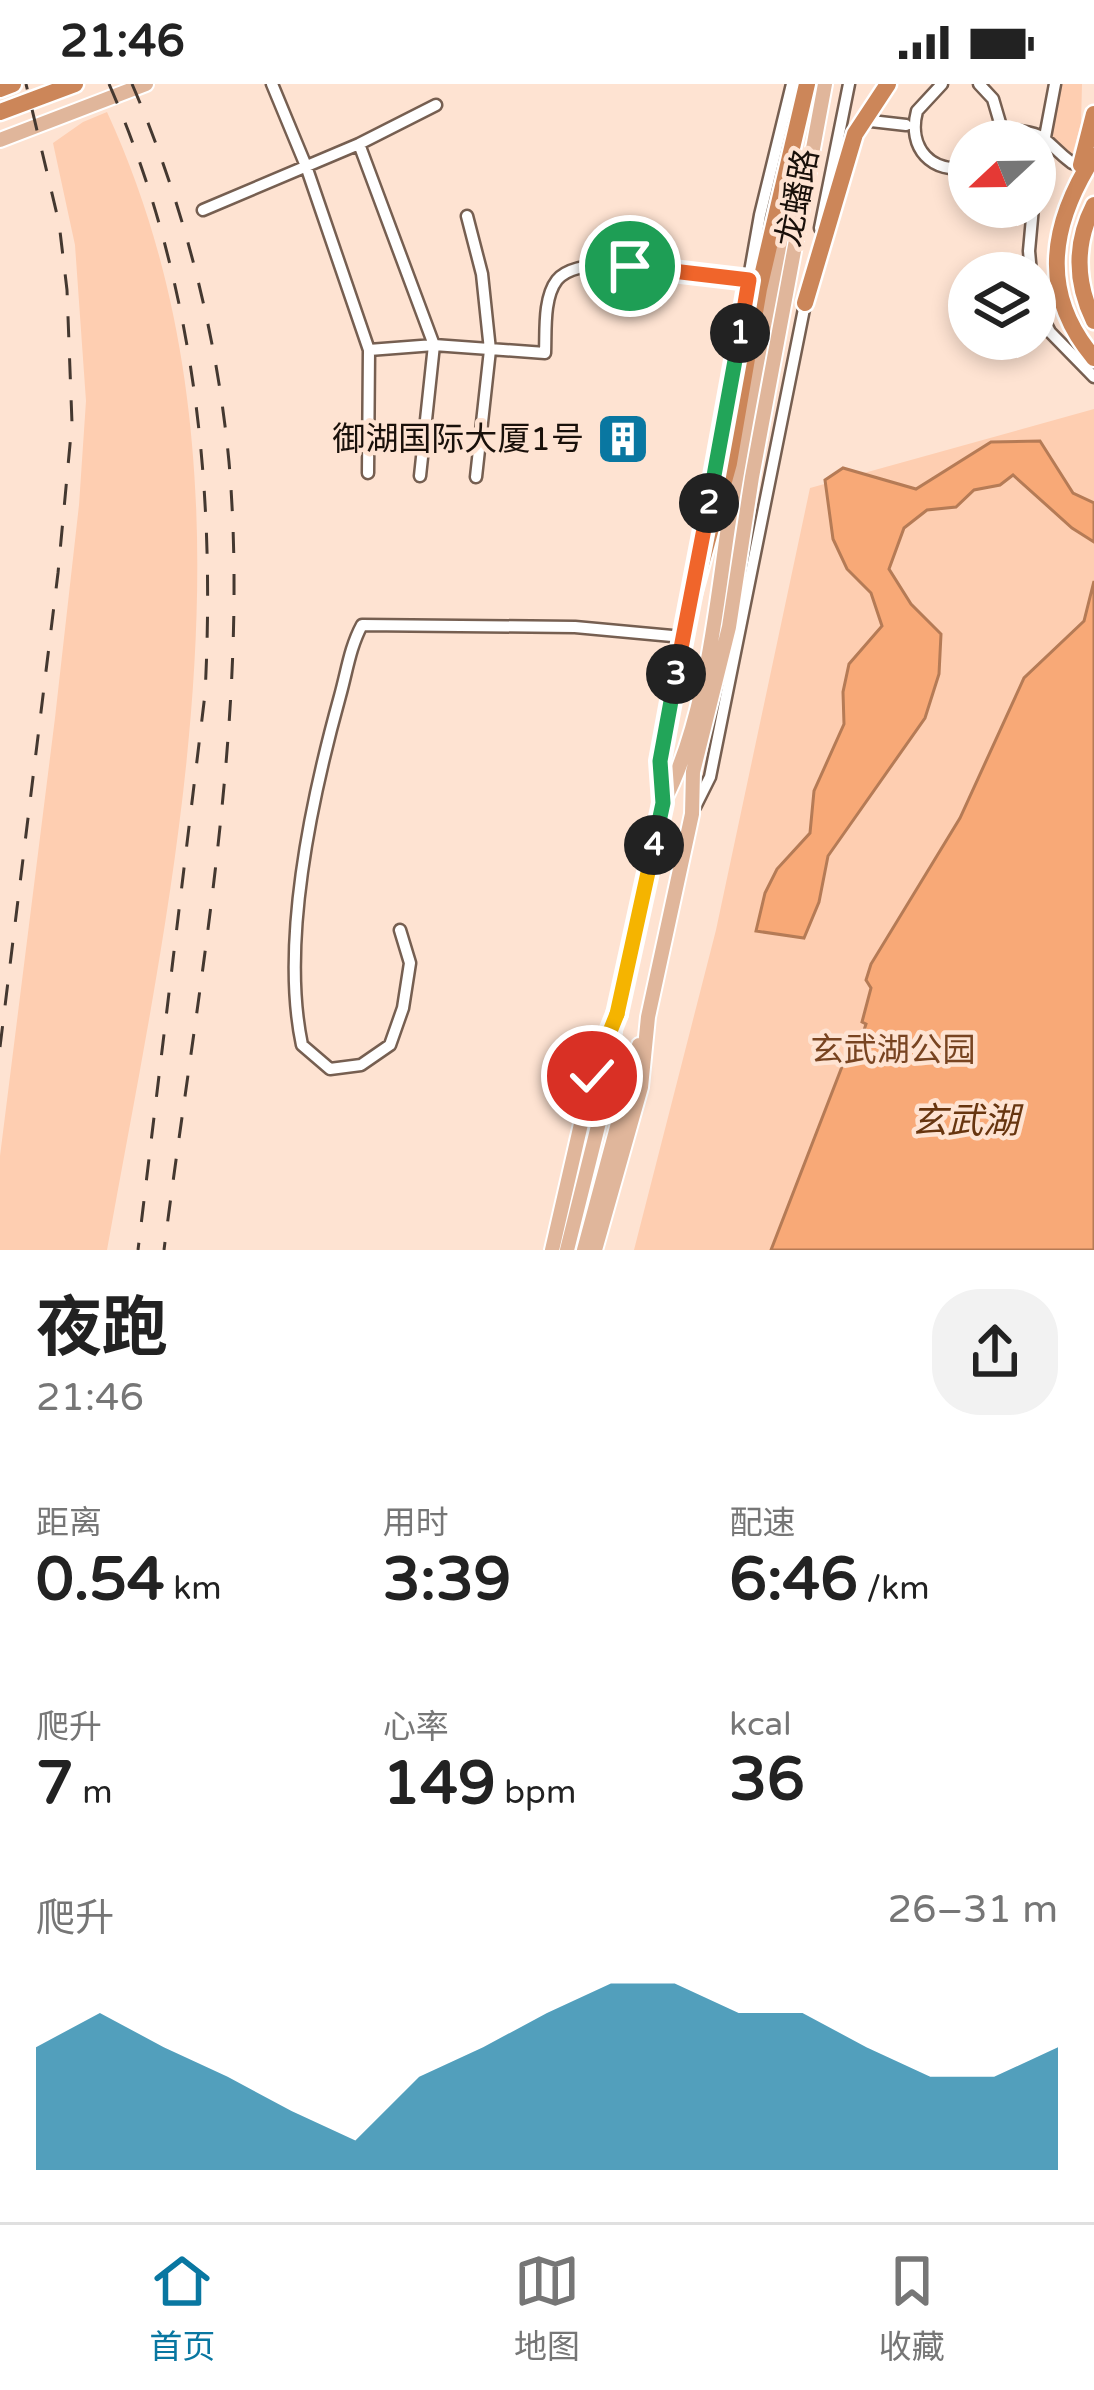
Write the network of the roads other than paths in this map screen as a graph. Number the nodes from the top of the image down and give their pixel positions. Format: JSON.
{"nodes":[{"id":1,"x":13,"y":84,"type":"edge"},
{"id":2,"x":75,"y":84,"type":"edge"},
{"id":3,"x":146,"y":84,"type":"edge"},
{"id":4,"x":272,"y":84,"type":"edge"},
{"id":5,"x":792,"y":84,"type":"edge"},
{"id":6,"x":808,"y":84,"type":"edge"},
{"id":7,"x":825,"y":84,"type":"edge"},
{"id":8,"x":849,"y":84,"type":"edge"},
{"id":9,"x":888,"y":84,"type":"edge"},
{"id":10,"x":943,"y":84,"type":"edge"},
{"id":11,"x":979,"y":84,"type":"edge"},
{"id":12,"x":1055,"y":84,"type":"edge"},
{"id":13,"x":0,"y":89,"type":"edge"},
{"id":14,"x":436,"y":105,"type":"dead end"},
{"id":15,"x":0,"y":112,"type":"edge"},
{"id":16,"x":1094,"y":114,"type":"edge"},
{"id":17,"x":997,"y":120,"type":"edge"},
{"id":18,"x":1046,"y":120,"type":"edge"},
{"id":19,"x":871,"y":121,"type":"dead end"},
{"id":20,"x":906,"y":125,"type":"dead end"},
{"id":21,"x":0,"y":140,"type":"edge"},
{"id":22,"x":359,"y":144,"type":"junction"},
{"id":23,"x":1056,"y":147,"type":"edge"},
{"id":24,"x":1089,"y":156,"type":"edge"},
{"id":25,"x":306,"y":166,"type":"junction"},
{"id":26,"x":948,"y":169,"type":"edge"},
{"id":27,"x":1094,"y":206,"type":"edge"},
{"id":28,"x":203,"y":210,"type":"dead end"},
{"id":29,"x":466,"y":216,"type":"dead end"},
{"id":30,"x":749,"y":280,"type":"junction"},
{"id":31,"x":805,"y":303,"type":"junction"},
{"id":32,"x":1094,"y":321,"type":"edge"},
{"id":33,"x":1056,"y":338,"type":"edge"},
{"id":34,"x":434,"y":345,"type":"junction"},
{"id":35,"x":370,"y":350,"type":"junction"},
{"id":36,"x":490,"y":350,"type":"junction"},
{"id":37,"x":1094,"y":358,"type":"edge"},
{"id":38,"x":1094,"y":377,"type":"edge"},
{"id":39,"x":368,"y":473,"type":"dead end"},
{"id":40,"x":421,"y":476,"type":"dead end"},
{"id":41,"x":476,"y":477,"type":"dead end"},
{"id":42,"x":687,"y":615,"type":"junction"},
{"id":43,"x":683,"y":637,"type":"junction"},
{"id":44,"x":686,"y":772,"type":"junction"},
{"id":45,"x":663,"y":803,"type":"junction"},
{"id":46,"x":692,"y":814,"type":"junction"},
{"id":47,"x":400,"y":930,"type":"dead end"},
{"id":48,"x":648,"y":1017,"type":"junction"},
{"id":49,"x":615,"y":1022,"type":"junction"},
{"id":50,"x":552,"y":1250,"type":"edge"},
{"id":51,"x":567,"y":1250,"type":"edge"},
{"id":52,"x":584,"y":1250,"type":"edge"},
{"id":53,"x":595,"y":1250,"type":"edge"}],
"edges":[{"from":1,"to":13,"type":"highway"},
{"from":2,"to":15,"type":"highway"},
{"from":3,"to":21,"type":"main road"},
{"from":4,"to":25,"type":"street"},
{"from":5,"to":30,"type":"street","name":"龙蟠路"},
{"from":6,"to":42,"type":"highway"},
{"from":6,"to":44,"type":"main road","name":"龙蟠路"},
{"from":7,"to":44,"type":"main road","name":"龙蟠路"},
{"from":8,"to":31,"type":"street","name":"龙蟠路"},
{"from":9,"to":31,"type":"highway"},
{"from":10,"to":26,"type":"street"},
{"from":11,"to":17,"type":"street"},
{"from":12,"to":18,"type":"street"},
{"from":14,"to":22,"type":"street"},
{"from":16,"to":24,"type":"highway"},
{"from":19,"to":20,"type":"street"},
{"from":22,"to":25,"type":"street"},
{"from":22,"to":34,"type":"street"},
{"from":23,"to":24,"type":"street"},
{"from":24,"to":37,"type":"highway"},
{"from":25,"to":28,"type":"street"},
{"from":25,"to":35,"type":"street"},
{"from":27,"to":32,"type":"highway"},
{"from":29,"to":36,"type":"street"},
{"from":30,"to":36,"type":"street"},
{"from":30,"to":42,"type":"street","name":"龙蟠路"},
{"from":31,"to":46,"type":"street","name":"龙蟠路"},
{"from":33,"to":38,"type":"street"},
{"from":34,"to":35,"type":"street"},
{"from":34,"to":36,"type":"street"},
{"from":34,"to":40,"type":"street"},
{"from":35,"to":39,"type":"street"},
{"from":36,"to":41,"type":"street"},
{"from":42,"to":43,"type":"street","name":"龙蟠路"},
{"from":43,"to":45,"type":"street","name":"龙蟠路"},
{"from":43,"to":47,"type":"street"},
{"from":44,"to":45,"type":"main road","name":"龙蟠路"},
{"from":44,"to":46,"type":"main road","name":"龙蟠路"},
{"from":45,"to":49,"type":"main road","name":"龙蟠路"},
{"from":46,"to":48,"type":"main road","name":"龙蟠路"},
{"from":48,"to":52,"type":"main road","name":"龙蟠路"},
{"from":48,"to":53,"type":"main road","name":"龙蟠路"},
{"from":49,"to":50,"type":"main road","name":"龙蟠路"},
{"from":49,"to":51,"type":"main road","name":"龙蟠路"}]}
